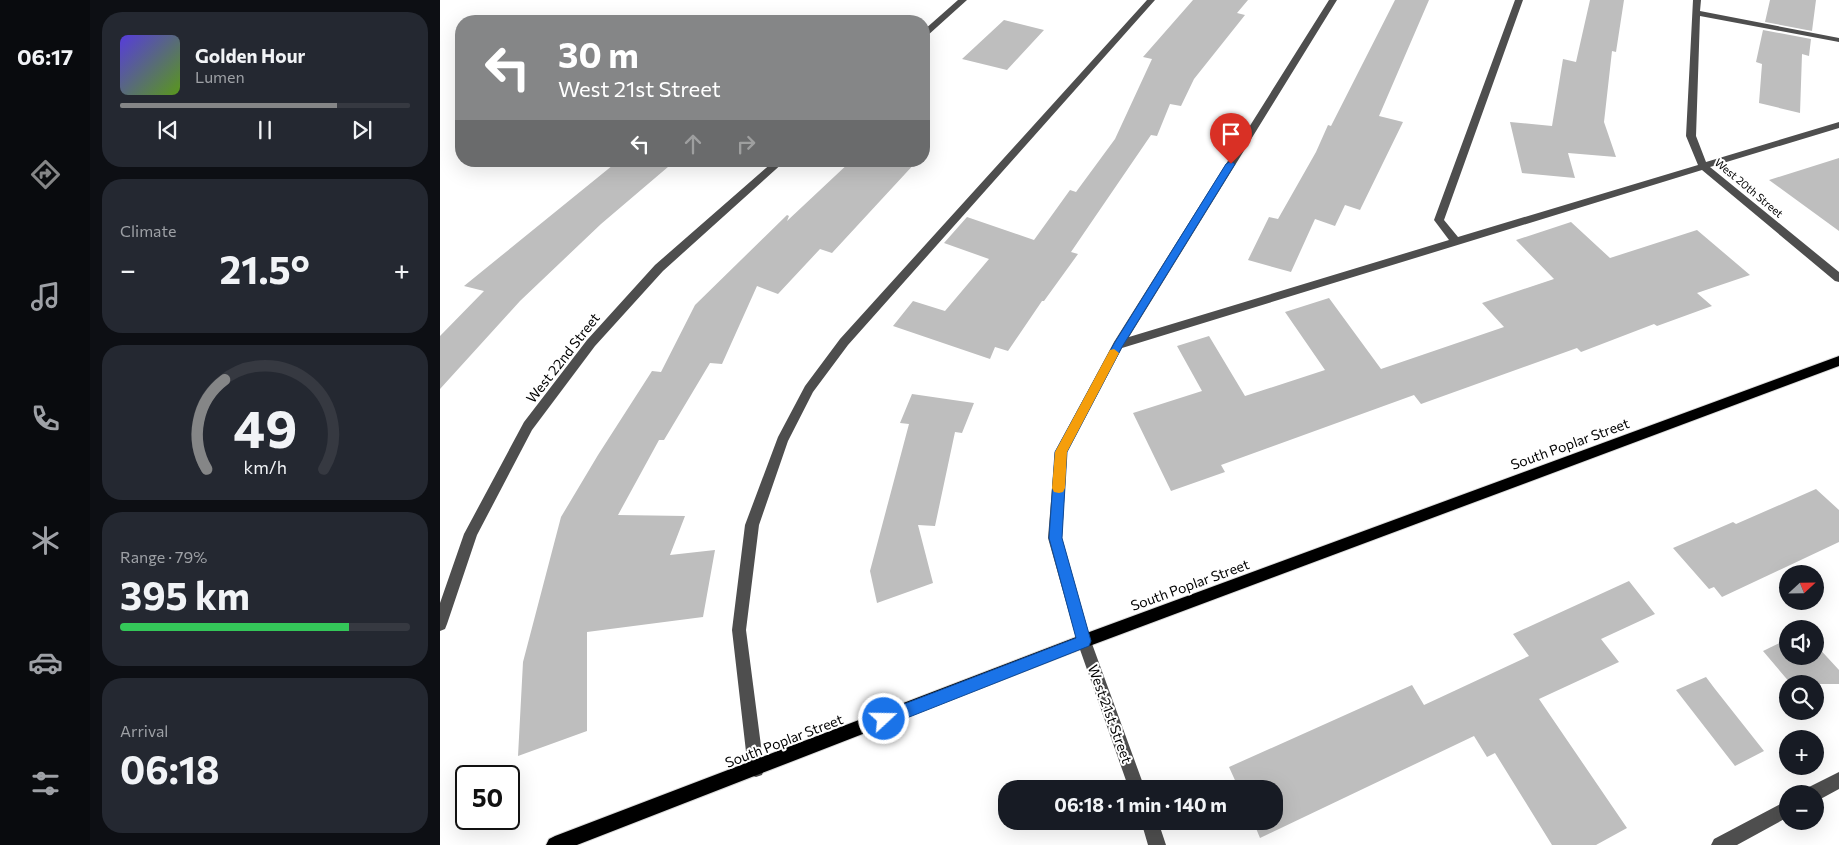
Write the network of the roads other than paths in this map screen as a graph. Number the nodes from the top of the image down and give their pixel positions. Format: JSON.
{"nodes":[{"id":1,"x":962,"y":0,"type":"edge"},
{"id":2,"x":1151,"y":0,"type":"edge"},
{"id":3,"x":1333,"y":0,"type":"edge"},
{"id":4,"x":1519,"y":0,"type":"edge"},
{"id":5,"x":1697,"y":0,"type":"edge"},
{"id":6,"x":1696,"y":13,"type":"junction"},
{"id":7,"x":930,"y":29,"type":"edge"},
{"id":8,"x":1839,"y":40,"type":"edge"},
{"id":9,"x":1839,"y":125,"type":"edge"},
{"id":10,"x":1704,"y":166,"type":"junction"},
{"id":11,"x":773,"y":167,"type":"edge"},
{"id":12,"x":1456,"y":242,"type":"junction"},
{"id":13,"x":1839,"y":278,"type":"edge"},
{"id":14,"x":1118,"y":345,"type":"junction"},
{"id":15,"x":1839,"y":361,"type":"edge"},
{"id":16,"x":440,"y":624,"type":"edge"},
{"id":17,"x":1084,"y":641,"type":"junction"},
{"id":18,"x":756,"y":769,"type":"junction"},
{"id":19,"x":1134,"y":780,"type":"edge"},
{"id":20,"x":1839,"y":780,"type":"edge"},
{"id":21,"x":1824,"y":788,"type":"edge"},
{"id":22,"x":1779,"y":813,"type":"edge"},
{"id":23,"x":1152,"y":830,"type":"edge"},
{"id":24,"x":555,"y":845,"type":"edge"},
{"id":25,"x":1157,"y":845,"type":"edge"},
{"id":26,"x":1720,"y":845,"type":"edge"}],
"edges":[{"from":1,"to":7,"type":"street"},
{"from":2,"to":18,"type":"street"},
{"from":3,"to":14,"type":"street","name":"West 21st Street"},
{"from":4,"to":12,"type":"street"},
{"from":5,"to":6,"type":"street","name":"West 20th Street"},
{"from":6,"to":8,"type":"street"},
{"from":6,"to":10,"type":"street","name":"West 20th Street"},
{"from":9,"to":10,"type":"street"},
{"from":10,"to":12,"type":"street"},
{"from":10,"to":13,"type":"street","name":"West 20th Street"},
{"from":11,"to":16,"type":"street","name":"West 22nd Street"},
{"from":12,"to":14,"type":"street"},
{"from":14,"to":17,"type":"street","name":"West 21st Street"},
{"from":15,"to":17,"type":"main road","name":"South Poplar Street"},
{"from":17,"to":18,"type":"main road","name":"South Poplar Street"},
{"from":17,"to":19,"type":"street","name":"West 21st Street"},
{"from":18,"to":24,"type":"main road","name":"South Poplar Street"},
{"from":20,"to":21,"type":"street"},
{"from":22,"to":26,"type":"street"},
{"from":23,"to":25,"type":"street"}]}
